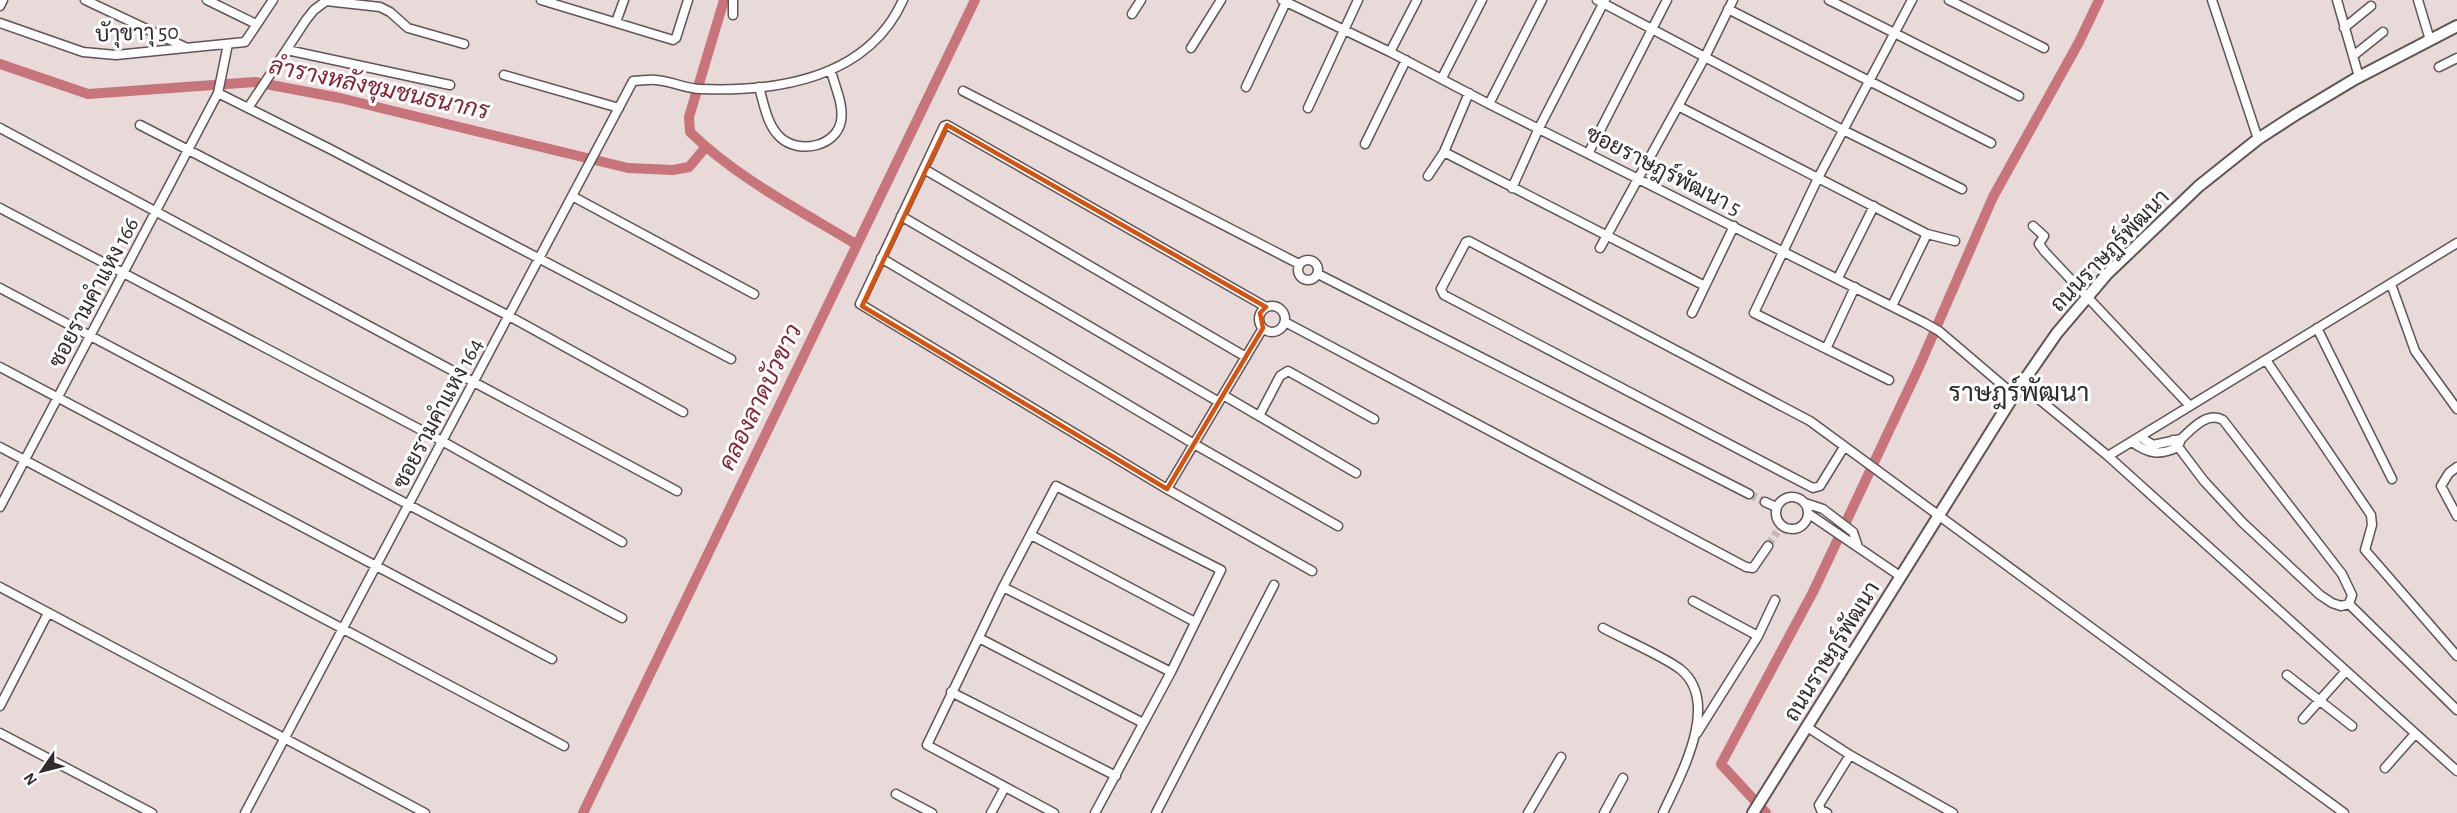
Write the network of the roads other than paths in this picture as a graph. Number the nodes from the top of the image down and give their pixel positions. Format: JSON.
{"nodes":[{"id":1,"x":3,"y":0,"type":"edge"},
{"id":2,"x":85,"y":0,"type":"edge"},
{"id":3,"x":207,"y":0,"type":"edge"},
{"id":4,"x":273,"y":0,"type":"edge"},
{"id":5,"x":541,"y":0,"type":"edge"},
{"id":6,"x":624,"y":0,"type":"edge"},
{"id":7,"x":688,"y":0,"type":"edge"},
{"id":8,"x":733,"y":0,"type":"edge"},
{"id":9,"x":903,"y":0,"type":"edge"},
{"id":10,"x":1140,"y":0,"type":"edge"},
{"id":11,"x":1221,"y":0,"type":"edge"},
{"id":12,"x":1358,"y":0,"type":"edge"},
{"id":13,"x":1417,"y":0,"type":"edge"},
{"id":14,"x":1482,"y":0,"type":"edge"},
{"id":15,"x":1542,"y":0,"type":"edge"},
{"id":16,"x":1667,"y":0,"type":"edge"},
{"id":17,"x":1733,"y":0,"type":"edge"},
{"id":18,"x":1829,"y":0,"type":"edge"},
{"id":19,"x":1912,"y":0,"type":"edge"},
{"id":20,"x":1949,"y":0,"type":"edge"},
{"id":21,"x":2212,"y":0,"type":"edge"},
{"id":22,"x":2337,"y":0,"type":"edge"},
{"id":23,"x":2418,"y":0,"type":"edge"},
{"id":24,"x":1284,"y":1,"type":"edge"},
{"id":25,"x":1602,"y":1,"type":"edge"},
{"id":26,"x":565,"y":3,"type":"edge"},
{"id":27,"x":1297,"y":3,"type":"edge"},
{"id":28,"x":0,"y":6,"type":"edge"},
{"id":29,"x":2371,"y":6,"type":"dead end"},
{"id":30,"x":1728,"y":9,"type":"junction"},
{"id":31,"x":1132,"y":14,"type":"dead end"},
{"id":32,"x":734,"y":15,"type":"dead end"},
{"id":33,"x":616,"y":22,"type":"junction"},
{"id":34,"x":0,"y":23,"type":"edge"},
{"id":35,"x":256,"y":24,"type":"junction"},
{"id":36,"x":2457,"y":26,"type":"edge"},
{"id":37,"x":2344,"y":28,"type":"junction"},
{"id":38,"x":1343,"y":29,"type":"junction"},
{"id":39,"x":1652,"y":29,"type":"junction"},
{"id":40,"x":2383,"y":32,"type":"dead end"},
{"id":41,"x":1894,"y":34,"type":"junction"},
{"id":42,"x":2430,"y":40,"type":"junction"},
{"id":43,"x":228,"y":44,"type":"junction"},
{"id":44,"x":464,"y":45,"type":"dead end"},
{"id":45,"x":186,"y":48,"type":"junction"},
{"id":46,"x":1191,"y":48,"type":"dead end"},
{"id":47,"x":2044,"y":48,"type":"dead end"},
{"id":48,"x":287,"y":50,"type":"junction"},
{"id":49,"x":1390,"y":52,"type":"junction"},
{"id":50,"x":2353,"y":56,"type":"junction"},
{"id":51,"x":1704,"y":57,"type":"junction"},
{"id":52,"x":2457,"y":58,"type":"edge"},
{"id":53,"x":1406,"y":60,"type":"junction"},
{"id":54,"x":2439,"y":67,"type":"dead end"},
{"id":55,"x":831,"y":71,"type":"junction"},
{"id":56,"x":504,"y":75,"type":"dead end"},
{"id":57,"x":2359,"y":77,"type":"junction"},
{"id":58,"x":1442,"y":78,"type":"junction"},
{"id":59,"x":1868,"y":81,"type":"junction"},
{"id":60,"x":450,"y":85,"type":"dead end"},
{"id":61,"x":759,"y":87,"type":"junction"},
{"id":62,"x":1246,"y":87,"type":"dead end"},
{"id":63,"x":219,"y":88,"type":"junction"},
{"id":64,"x":963,"y":90,"type":"dead end"},
{"id":65,"x":1469,"y":93,"type":"junction"},
{"id":66,"x":2019,"y":96,"type":"dead end"},
{"id":67,"x":1489,"y":104,"type":"junction"},
{"id":68,"x":1678,"y":106,"type":"junction"},
{"id":69,"x":248,"y":108,"type":"junction"},
{"id":70,"x":619,"y":108,"type":"junction"},
{"id":71,"x":1308,"y":108,"type":"dead end"},
{"id":72,"x":140,"y":125,"type":"dead end"},
{"id":73,"x":0,"y":128,"type":"edge"},
{"id":74,"x":1539,"y":128,"type":"junction"},
{"id":75,"x":1843,"y":130,"type":"junction"},
{"id":76,"x":2258,"y":139,"type":"junction"},
{"id":77,"x":1991,"y":143,"type":"dead end"},
{"id":78,"x":1365,"y":144,"type":"dead end"},
{"id":79,"x":188,"y":151,"type":"junction"},
{"id":80,"x":1444,"y":152,"type":"junction"},
{"id":81,"x":1589,"y":152,"type":"junction"},
{"id":82,"x":924,"y":169,"type":"junction"},
{"id":83,"x":1428,"y":177,"type":"dead end"},
{"id":84,"x":1637,"y":177,"type":"junction"},
{"id":85,"x":1818,"y":178,"type":"junction"},
{"id":86,"x":1512,"y":188,"type":"junction"},
{"id":87,"x":1962,"y":189,"type":"dead end"},
{"id":88,"x":572,"y":196,"type":"junction"},
{"id":89,"x":1874,"y":206,"type":"junction"},
{"id":90,"x":0,"y":208,"type":"edge"},
{"id":91,"x":155,"y":212,"type":"junction"},
{"id":92,"x":902,"y":216,"type":"junction"},
{"id":93,"x":1734,"y":226,"type":"junction"},
{"id":94,"x":2033,"y":226,"type":"dead end"},
{"id":95,"x":1927,"y":234,"type":"junction"},
{"id":96,"x":1607,"y":237,"type":"junction"},
{"id":97,"x":1955,"y":241,"type":"dead end"},
{"id":98,"x":2457,"y":243,"type":"edge"},
{"id":99,"x":1600,"y":248,"type":"dead end"},
{"id":100,"x":1783,"y":250,"type":"junction"},
{"id":101,"x":540,"y":257,"type":"junction"},
{"id":102,"x":881,"y":258,"type":"junction"},
{"id":103,"x":1299,"y":264,"type":"junction"},
{"id":104,"x":123,"y":274,"type":"junction"},
{"id":105,"x":1318,"y":274,"type":"junction"},
{"id":106,"x":1838,"y":278,"type":"junction"},
{"id":107,"x":2391,"y":284,"type":"junction"},
{"id":108,"x":1705,"y":286,"type":"junction"},
{"id":109,"x":1855,"y":287,"type":"junction"},
{"id":110,"x":0,"y":288,"type":"edge"},
{"id":111,"x":754,"y":294,"type":"dead end"},
{"id":112,"x":2087,"y":297,"type":"junction"},
{"id":113,"x":1892,"y":306,"type":"junction"},
{"id":114,"x":1266,"y":307,"type":"junction"},
{"id":115,"x":1692,"y":313,"type":"dead end"},
{"id":116,"x":509,"y":316,"type":"junction"},
{"id":117,"x":1285,"y":322,"type":"junction"},
{"id":118,"x":1263,"y":328,"type":"junction"},
{"id":119,"x":2317,"y":328,"type":"junction"},
{"id":120,"x":90,"y":336,"type":"junction"},
{"id":121,"x":1826,"y":350,"type":"junction"},
{"id":122,"x":1246,"y":357,"type":"junction"},
{"id":123,"x":731,"y":359,"type":"dead end"},
{"id":124,"x":2266,"y":360,"type":"junction"},
{"id":125,"x":0,"y":367,"type":"edge"},
{"id":126,"x":1889,"y":380,"type":"dead end"},
{"id":127,"x":474,"y":381,"type":"junction"},
{"id":128,"x":2022,"y":385,"type":"junction"},
{"id":129,"x":2014,"y":395,"type":"junction"},
{"id":130,"x":57,"y":398,"type":"junction"},
{"id":131,"x":1221,"y":398,"type":"junction"},
{"id":132,"x":2190,"y":406,"type":"junction"},
{"id":133,"x":2457,"y":409,"type":"edge"},
{"id":134,"x":683,"y":412,"type":"dead end"},
{"id":135,"x":1259,"y":416,"type":"junction"},
{"id":136,"x":1374,"y":419,"type":"dead end"},
{"id":137,"x":2136,"y":439,"type":"junction"},
{"id":138,"x":442,"y":441,"type":"junction"},
{"id":139,"x":2177,"y":442,"type":"junction"},
{"id":140,"x":1194,"y":444,"type":"junction"},
{"id":141,"x":0,"y":447,"type":"edge"},
{"id":142,"x":1844,"y":447,"type":"junction"},
{"id":143,"x":2108,"y":456,"type":"junction"},
{"id":144,"x":25,"y":460,"type":"junction"},
{"id":145,"x":2457,"y":467,"type":"edge"},
{"id":146,"x":1356,"y":473,"type":"dead end"},
{"id":147,"x":2392,"y":479,"type":"dead end"},
{"id":148,"x":1167,"y":489,"type":"junction"},
{"id":149,"x":677,"y":491,"type":"dead end"},
{"id":150,"x":1749,"y":494,"type":"tunnel mouth"},
{"id":151,"x":1765,"y":502,"type":"tunnel mouth"},
{"id":152,"x":1805,"y":502,"type":"junction"},
{"id":153,"x":409,"y":505,"type":"junction"},
{"id":154,"x":0,"y":507,"type":"edge"},
{"id":155,"x":1776,"y":507,"type":"junction"},
{"id":156,"x":1809,"y":514,"type":"junction"},
{"id":157,"x":2457,"y":516,"type":"edge"},
{"id":158,"x":1938,"y":517,"type":"junction"},
{"id":159,"x":1338,"y":526,"type":"dead end"},
{"id":160,"x":1031,"y":535,"type":"junction"},
{"id":161,"x":622,"y":542,"type":"dead end"},
{"id":162,"x":1854,"y":545,"type":"junction"},
{"id":163,"x":1768,"y":546,"type":"tunnel mouth"},
{"id":164,"x":376,"y":567,"type":"junction"},
{"id":165,"x":1312,"y":571,"type":"dead end"},
{"id":166,"x":1900,"y":576,"type":"junction"},
{"id":167,"x":1274,"y":585,"type":"dead end"},
{"id":168,"x":0,"y":587,"type":"edge"},
{"id":169,"x":1003,"y":587,"type":"junction"},
{"id":170,"x":1775,"y":600,"type":"dead end"},
{"id":171,"x":1693,"y":601,"type":"dead end"},
{"id":172,"x":2349,"y":604,"type":"junction"},
{"id":173,"x":48,"y":613,"type":"junction"},
{"id":174,"x":622,"y":618,"type":"dead end"},
{"id":175,"x":1195,"y":622,"type":"junction"},
{"id":176,"x":1603,"y":628,"type":"dead end"},
{"id":177,"x":342,"y":630,"type":"junction"},
{"id":178,"x":1758,"y":636,"type":"junction"},
{"id":179,"x":979,"y":638,"type":"junction"},
{"id":180,"x":2457,"y":656,"type":"edge"},
{"id":181,"x":552,"y":659,"type":"dead end"},
{"id":182,"x":2346,"y":671,"type":"junction"},
{"id":183,"x":1171,"y":672,"type":"junction"},
{"id":184,"x":2287,"y":675,"type":"dead end"},
{"id":185,"x":951,"y":692,"type":"junction"},
{"id":186,"x":2320,"y":700,"type":"junction"},
{"id":187,"x":0,"y":706,"type":"edge"},
{"id":188,"x":2457,"y":710,"type":"edge"},
{"id":189,"x":2303,"y":719,"type":"dead end"},
{"id":190,"x":1143,"y":723,"type":"junction"},
{"id":191,"x":2352,"y":726,"type":"dead end"},
{"id":192,"x":1807,"y":727,"type":"junction"},
{"id":193,"x":0,"y":733,"type":"edge"},
{"id":194,"x":2415,"y":734,"type":"junction"},
{"id":195,"x":1695,"y":736,"type":"junction"},
{"id":196,"x":285,"y":738,"type":"junction"},
{"id":197,"x":564,"y":746,"type":"dead end"},
{"id":198,"x":1850,"y":755,"type":"junction"},
{"id":199,"x":1561,"y":757,"type":"dead end"},
{"id":200,"x":2385,"y":768,"type":"dead end"},
{"id":201,"x":2457,"y":771,"type":"edge"},
{"id":202,"x":1116,"y":776,"type":"junction"},
{"id":203,"x":1623,"y":778,"type":"dead end"},
{"id":204,"x":1005,"y":787,"type":"junction"},
{"id":205,"x":896,"y":794,"type":"dead end"},
{"id":206,"x":152,"y":813,"type":"edge"},
{"id":207,"x":245,"y":813,"type":"edge"},
{"id":208,"x":425,"y":813,"type":"edge"},
{"id":209,"x":932,"y":813,"type":"edge"},
{"id":210,"x":991,"y":813,"type":"edge"},
{"id":211,"x":1054,"y":813,"type":"edge"},
{"id":212,"x":1095,"y":813,"type":"edge"},
{"id":213,"x":1156,"y":813,"type":"edge"},
{"id":214,"x":1528,"y":813,"type":"edge"},
{"id":215,"x":1604,"y":813,"type":"edge"},
{"id":216,"x":1663,"y":813,"type":"edge"},
{"id":217,"x":1753,"y":813,"type":"edge"},
{"id":218,"x":1827,"y":813,"type":"edge"},
{"id":219,"x":1953,"y":813,"type":"edge"},
{"id":220,"x":2344,"y":813,"type":"edge"}],
"edges":[{"from":1,"to":28,"type":"street"},
{"from":2,"to":45,"type":"street"},
{"from":3,"to":35,"type":"street"},
{"from":4,"to":35,"type":"street"},
{"from":5,"to":26,"type":"street"},
{"from":6,"to":33,"type":"street"},
{"from":7,"to":33,"type":"street"},
{"from":8,"to":32,"type":"street"},
{"from":9,"to":55,"type":"street"},
{"from":10,"to":31,"type":"street"},
{"from":11,"to":46,"type":"street"},
{"from":12,"to":38,"type":"street"},
{"from":13,"to":49,"type":"street"},
{"from":14,"to":58,"type":"street"},
{"from":15,"to":67,"type":"street"},
{"from":16,"to":39,"type":"street"},
{"from":17,"to":30,"type":"street"},
{"from":18,"to":41,"type":"street"},
{"from":19,"to":41,"type":"street"},
{"from":20,"to":47,"type":"street"},
{"from":21,"to":76,"type":"street"},
{"from":22,"to":37,"type":"street"},
{"from":23,"to":42,"type":"street"},
{"from":24,"to":27,"type":"street","name":"ซอยราษฎร์พัฒนา 5"},
{"from":24,"to":62,"type":"street"},
{"from":25,"to":39,"type":"street"},
{"from":25,"to":74,"type":"street"},
{"from":26,"to":33,"type":"street"},
{"from":27,"to":38,"type":"street","name":"ซอยราษฎร์พัฒนา 5"},
{"from":29,"to":37,"type":"street"},
{"from":30,"to":51,"type":"street"},
{"from":30,"to":59,"type":"street"},
{"from":34,"to":45,"type":"street","name":"บัาุขาาุ 50"},
{"from":35,"to":43,"type":"street","name":"บัาุขาาุ 50"},
{"from":36,"to":42,"type":"street","name":"ถนนราษฏร์พัฒนา"},
{"from":37,"to":50,"type":"street"},
{"from":38,"to":49,"type":"street","name":"ซอยราษฎร์พัฒนา 5"},
{"from":38,"to":71,"type":"street"},
{"from":39,"to":51,"type":"street"},
{"from":39,"to":81,"type":"street"},
{"from":40,"to":50,"type":"street"},
{"from":41,"to":59,"type":"street"},
{"from":41,"to":66,"type":"street"},
{"from":42,"to":57,"type":"street","name":"ถนนราษฏร์พัฒนา"},
{"from":43,"to":45,"type":"street","name":"บัาุขาาุ 50"},
{"from":43,"to":63,"type":"street","name":"ซอยรามคำแหง 166"},
{"from":44,"to":48,"type":"street"},
{"from":48,"to":60,"type":"street"},
{"from":48,"to":69,"type":"street"},
{"from":49,"to":53,"type":"street","name":"ซอยราษฎร์พัฒนา 5"},
{"from":50,"to":57,"type":"street"},
{"from":51,"to":68,"type":"street"},
{"from":51,"to":75,"type":"street"},
{"from":52,"to":54,"type":"street"},
{"from":53,"to":58,"type":"street","name":"ซอยราษฎร์พัฒนา 5"},
{"from":53,"to":78,"type":"street"},
{"from":55,"to":61,"type":"street"},
{"from":55,"to":61,"type":"street"},
{"from":56,"to":70,"type":"street"},
{"from":57,"to":76,"type":"street","name":"ถนนราษฏร์พัฒนา"},
{"from":58,"to":65,"type":"street","name":"ซอยราษฎร์พัฒนา 5"},
{"from":59,"to":75,"type":"street"},
{"from":59,"to":77,"type":"street"},
{"from":61,"to":70,"type":"street","name":"ซอยรามคำแหง 164"},
{"from":63,"to":69,"type":"street"},
{"from":63,"to":79,"type":"street","name":"ซอยรามคำแหง 166"},
{"from":64,"to":103,"type":"street"},
{"from":65,"to":67,"type":"street","name":"ซอยราษฎร์พัฒนา 5"},
{"from":65,"to":80,"type":"street"},
{"from":67,"to":74,"type":"street","name":"ซอยราษฎร์พัฒนา 5"},
{"from":68,"to":84,"type":"street"},
{"from":68,"to":85,"type":"street"},
{"from":69,"to":101,"type":"street"},
{"from":70,"to":88,"type":"street","name":"ซอยรามคำแหง 164"},
{"from":72,"to":79,"type":"street"},
{"from":73,"to":91,"type":"street"},
{"from":74,"to":81,"type":"street","name":"ซอยราษฎร์พัฒนา 5"},
{"from":74,"to":86,"type":"street"},
{"from":75,"to":85,"type":"street"},
{"from":75,"to":87,"type":"street"},
{"from":76,"to":112,"type":"street","name":"ถนนราษฏร์พัฒนา"},
{"from":79,"to":91,"type":"street","name":"ซอยรามคำแหง 166"},
{"from":79,"to":116,"type":"street"},
{"from":80,"to":83,"type":"street"},
{"from":80,"to":86,"type":"street"},
{"from":81,"to":84,"type":"street","name":"ซอยราษฎร์พัฒนา 5"},
{"from":82,"to":92,"type":"street"},
{"from":82,"to":114,"type":"street"},
{"from":82,"to":122,"type":"street"},
{"from":84,"to":93,"type":"street","name":"ซอยราษฎร์พัฒนา 5"},
{"from":84,"to":96,"type":"street"},
{"from":85,"to":89,"type":"street"},
{"from":85,"to":100,"type":"street"},
{"from":86,"to":96,"type":"street"},
{"from":88,"to":101,"type":"street","name":"ซอยรามคำแหง 164"},
{"from":88,"to":111,"type":"street"},
{"from":89,"to":95,"type":"street"},
{"from":89,"to":106,"type":"street"},
{"from":90,"to":104,"type":"street"},
{"from":91,"to":104,"type":"street","name":"ซอยรามคำแหง 166"},
{"from":91,"to":127,"type":"street"},
{"from":92,"to":102,"type":"street"},
{"from":92,"to":131,"type":"street"},
{"from":93,"to":100,"type":"street","name":"ซอยราษฎร์พัฒนา 5"},
{"from":93,"to":108,"type":"street"},
{"from":94,"to":112,"type":"street"},
{"from":95,"to":97,"type":"street"},
{"from":95,"to":113,"type":"street"},
{"from":96,"to":99,"type":"street"},
{"from":96,"to":108,"type":"street"},
{"from":98,"to":107,"type":"street"},
{"from":100,"to":106,"type":"street","name":"ซอยราษฎร์พัฒนา 5"},
{"from":100,"to":121,"type":"street"},
{"from":101,"to":116,"type":"street","name":"ซอยรามคำแหง 164"},
{"from":101,"to":123,"type":"street"},
{"from":102,"to":140,"type":"street"},
{"from":102,"to":148,"type":"street"},
{"from":103,"to":105,"type":"street"},
{"from":103,"to":105,"type":"street"},
{"from":104,"to":120,"type":"street","name":"ซอยรามคำแหง 166"},
{"from":104,"to":138,"type":"street"},
{"from":105,"to":150,"type":"street"},
{"from":106,"to":109,"type":"street","name":"ซอยราษฎร์พัฒนา 5"},
{"from":107,"to":119,"type":"street"},
{"from":107,"to":133,"type":"street"},
{"from":108,"to":115,"type":"street"},
{"from":109,"to":113,"type":"street","name":"ซอยราษฎร์พัฒนา 5"},
{"from":109,"to":121,"type":"street"},
{"from":110,"to":120,"type":"street"},
{"from":112,"to":128,"type":"street","name":"ถนนราษฏร์พัฒนา"},
{"from":112,"to":132,"type":"street"},
{"from":113,"to":129,"type":"street","name":"ซอยราษฎร์พัฒนา 5"},
{"from":114,"to":117,"type":"street"},
{"from":114,"to":118,"type":"street"},
{"from":116,"to":127,"type":"street","name":"ซอยรามคำแหง 164"},
{"from":116,"to":134,"type":"street"},
{"from":117,"to":118,"type":"street"},
{"from":117,"to":163,"type":"street"},
{"from":118,"to":122,"type":"street"},
{"from":119,"to":124,"type":"street"},
{"from":119,"to":147,"type":"street"},
{"from":120,"to":130,"type":"street","name":"ซอยรามคำแหง 166"},
{"from":120,"to":153,"type":"street"},
{"from":121,"to":126,"type":"street"},
{"from":122,"to":131,"type":"street"},
{"from":124,"to":132,"type":"street"},
{"from":124,"to":180,"type":"street"},
{"from":125,"to":130,"type":"street"},
{"from":127,"to":138,"type":"street","name":"ซอยรามคำแหง 164"},
{"from":127,"to":149,"type":"street"},
{"from":128,"to":129,"type":"street","name":"ถนนราษฏร์พัฒนา"},
{"from":128,"to":143,"type":"street"},
{"from":129,"to":158,"type":"street","name":"ถนนราษฏร์พัฒนา"},
{"from":130,"to":144,"type":"street","name":"ซอยรามคำแหง 166"},
{"from":130,"to":164,"type":"street"},
{"from":131,"to":135,"type":"street"},
{"from":131,"to":140,"type":"street"},
{"from":132,"to":137,"type":"street"},
{"from":135,"to":136,"type":"street"},
{"from":135,"to":146,"type":"street"},
{"from":137,"to":139,"type":"street"},
{"from":137,"to":143,"type":"street"},
{"from":138,"to":153,"type":"street","name":"ซอยรามคำแหง 164"},
{"from":138,"to":161,"type":"street"},
{"from":139,"to":172,"type":"street"},
{"from":139,"to":172,"type":"street"},
{"from":140,"to":148,"type":"street"},
{"from":140,"to":159,"type":"street"},
{"from":141,"to":144,"type":"street"},
{"from":142,"to":142,"type":"street"},
{"from":142,"to":158,"type":"street"},
{"from":143,"to":182,"type":"street"},
{"from":144,"to":154,"type":"street","name":"ซอยรามคำแหง 166"},
{"from":144,"to":177,"type":"street"},
{"from":145,"to":157,"type":"street"},
{"from":148,"to":165,"type":"street"},
{"from":151,"to":155,"type":"street"},
{"from":152,"to":155,"type":"street"},
{"from":152,"to":156,"type":"street"},
{"from":152,"to":162,"type":"street"},
{"from":153,"to":164,"type":"street","name":"ซอยรามคำแหง 164"},
{"from":153,"to":174,"type":"street"},
{"from":155,"to":156,"type":"street"},
{"from":156,"to":162,"type":"street"},
{"from":158,"to":166,"type":"street","name":"ถนนราษฏร์พัฒนา"},
{"from":158,"to":220,"type":"street"},
{"from":160,"to":169,"type":"street"},
{"from":160,"to":175,"type":"street"},
{"from":160,"to":175,"type":"street"},
{"from":162,"to":166,"type":"street"},
{"from":164,"to":177,"type":"street","name":"ซอยรามคำแหง 164"},
{"from":164,"to":181,"type":"street"},
{"from":166,"to":192,"type":"street","name":"ถนนราษฏร์พัฒนา"},
{"from":167,"to":213,"type":"street"},
{"from":168,"to":173,"type":"street"},
{"from":169,"to":179,"type":"street"},
{"from":169,"to":183,"type":"street"},
{"from":170,"to":178,"type":"street"},
{"from":171,"to":178,"type":"street"},
{"from":172,"to":188,"type":"street"},
{"from":173,"to":187,"type":"street"},
{"from":173,"to":196,"type":"street"},
{"from":175,"to":183,"type":"street"},
{"from":176,"to":195,"type":"street"},
{"from":177,"to":196,"type":"street","name":"ซอยรามคำแหง 164"},
{"from":177,"to":197,"type":"street"},
{"from":178,"to":195,"type":"street"},
{"from":179,"to":185,"type":"street"},
{"from":179,"to":190,"type":"street"},
{"from":182,"to":186,"type":"street"},
{"from":182,"to":194,"type":"street"},
{"from":183,"to":190,"type":"street"},
{"from":184,"to":186,"type":"street"},
{"from":185,"to":202,"type":"street"},
{"from":185,"to":204,"type":"street"},
{"from":186,"to":189,"type":"street"},
{"from":186,"to":191,"type":"street"},
{"from":190,"to":202,"type":"street"},
{"from":192,"to":198,"type":"street"},
{"from":192,"to":217,"type":"street","name":"ถนนราษฏร์พัฒนา"},
{"from":193,"to":206,"type":"street"},
{"from":194,"to":200,"type":"street"},
{"from":194,"to":201,"type":"street"},
{"from":195,"to":216,"type":"street"},
{"from":196,"to":207,"type":"street","name":"ซอยรามคำแหง 164"},
{"from":196,"to":208,"type":"street"},
{"from":198,"to":218,"type":"street"},
{"from":198,"to":219,"type":"street"},
{"from":199,"to":214,"type":"street"},
{"from":202,"to":212,"type":"street"},
{"from":203,"to":215,"type":"street"},
{"from":204,"to":210,"type":"street"},
{"from":204,"to":211,"type":"street"},
{"from":205,"to":209,"type":"street"}]}
